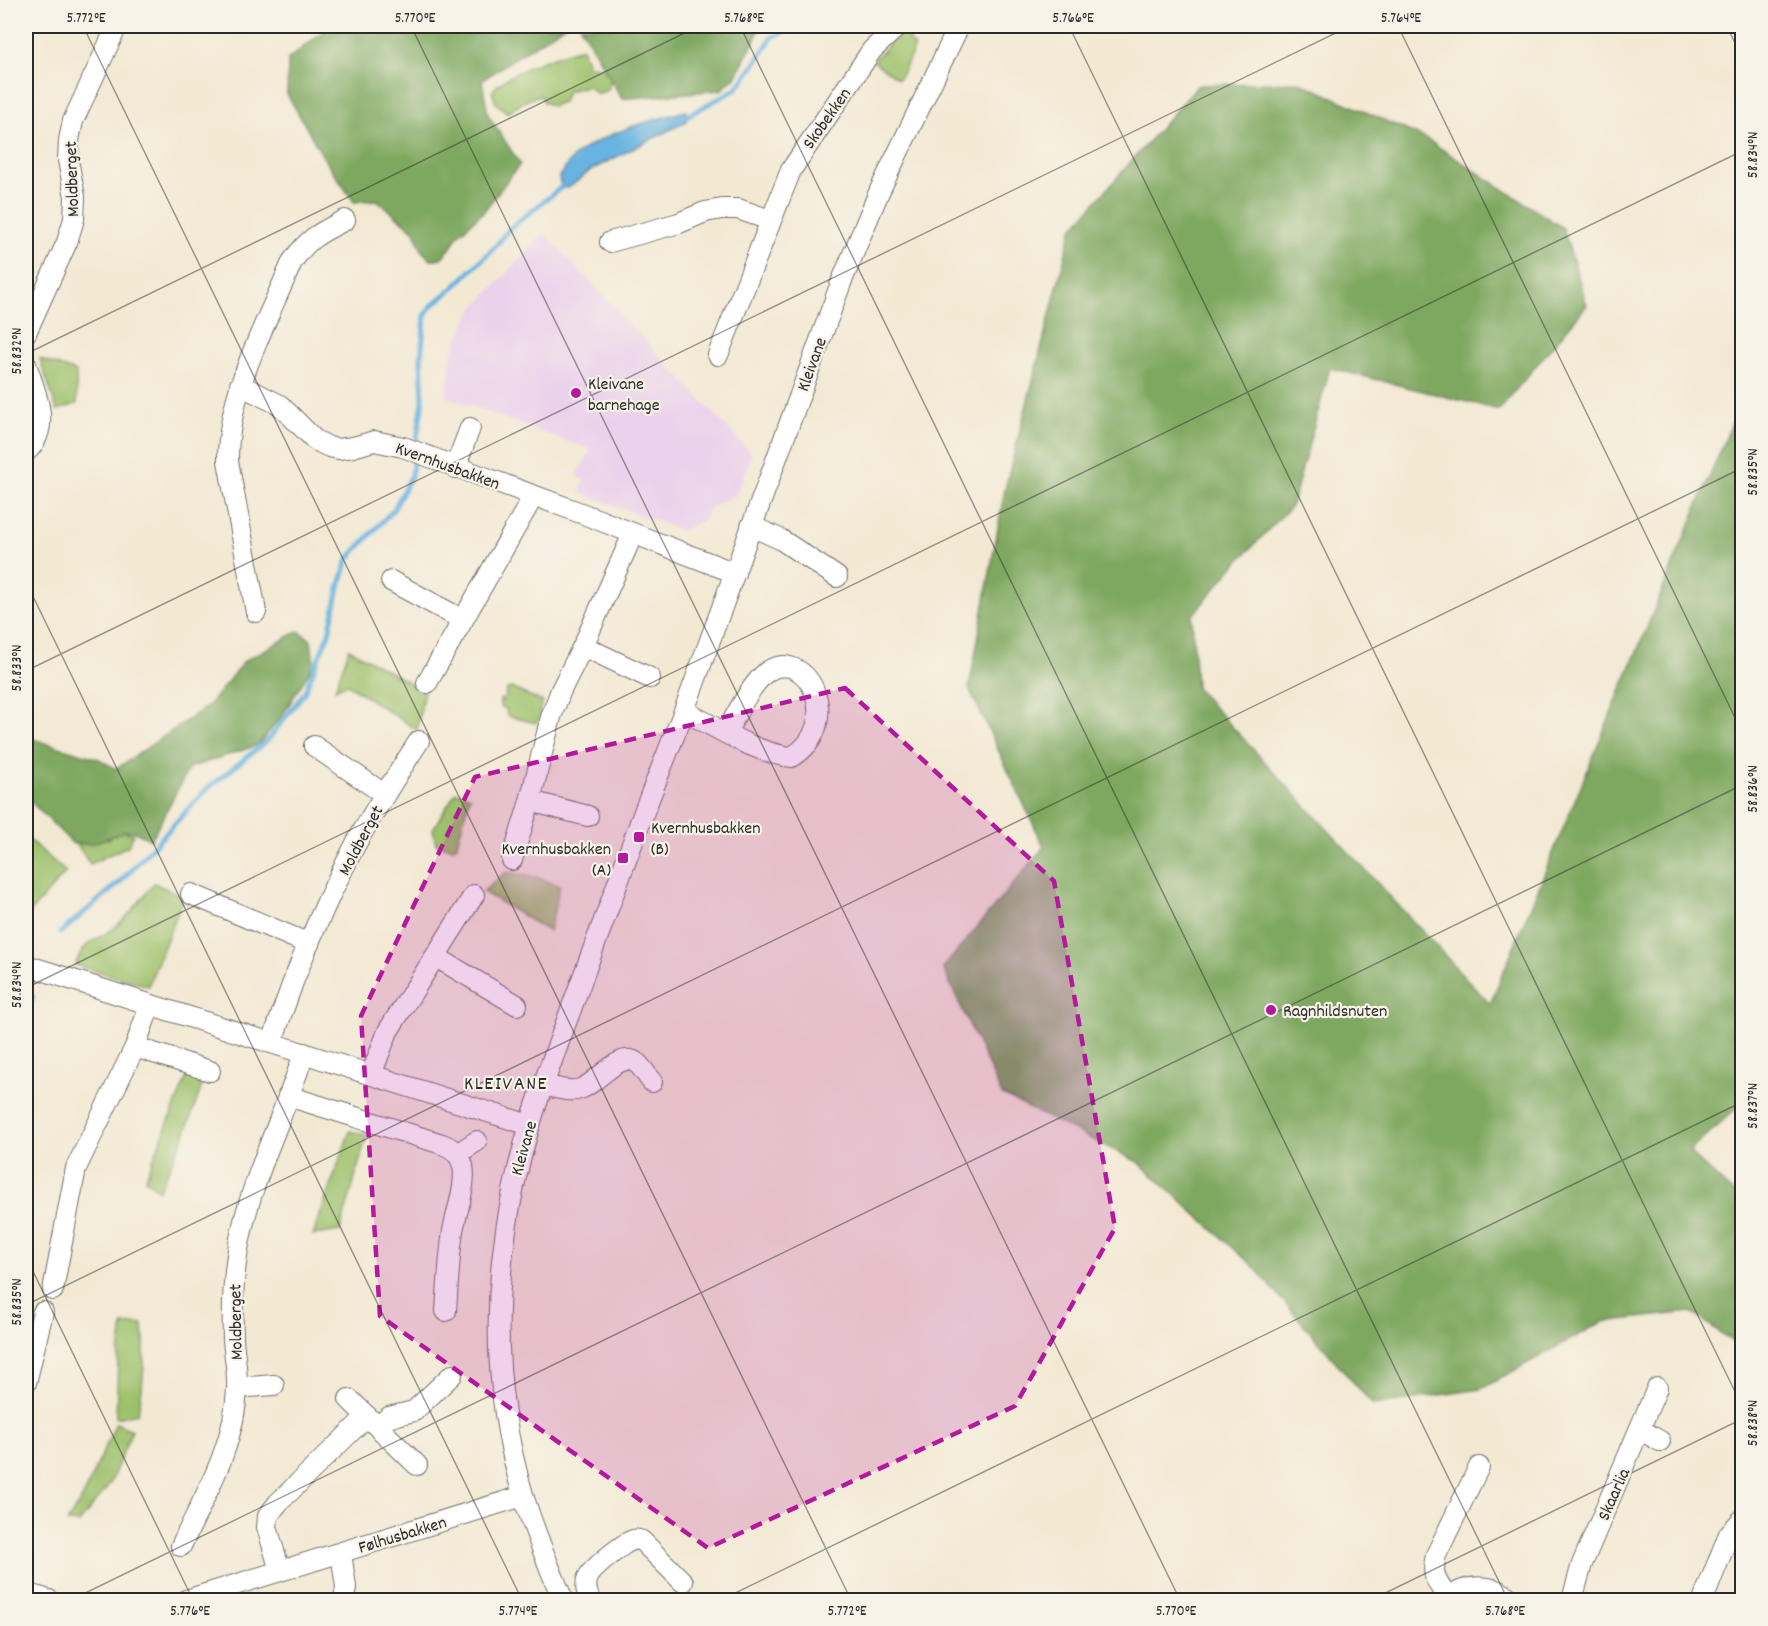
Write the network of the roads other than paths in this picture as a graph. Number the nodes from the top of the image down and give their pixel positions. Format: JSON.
{"nodes":[{"id":1,"x":117,"y":26,"type":"edge"},
{"id":2,"x":898,"y":26,"type":"edge"},
{"id":3,"x":959,"y":26,"type":"edge"},
{"id":4,"x":345,"y":220,"type":"dead end"},
{"id":5,"x":770,"y":220,"type":"junction"},
{"id":6,"x":610,"y":242,"type":"dead end"},
{"id":7,"x":26,"y":333,"type":"edge"},
{"id":8,"x":718,"y":356,"type":"dead end"},
{"id":9,"x":26,"y":364,"type":"edge"},
{"id":10,"x":240,"y":385,"type":"junction"},
{"id":11,"x":470,"y":428,"type":"dead end"},
{"id":12,"x":26,"y":452,"type":"edge"},
{"id":13,"x":455,"y":468,"type":"junction"},
{"id":14,"x":533,"y":497,"type":"junction"},
{"id":15,"x":751,"y":526,"type":"junction"},
{"id":16,"x":633,"y":534,"type":"junction"},
{"id":17,"x":735,"y":573,"type":"junction"},
{"id":18,"x":837,"y":577,"type":"dead end"},
{"id":19,"x":391,"y":580,"type":"dead end"},
{"id":20,"x":256,"y":612,"type":"dead end"},
{"id":21,"x":463,"y":620,"type":"junction"},
{"id":22,"x":583,"y":646,"type":"junction"},
{"id":23,"x":650,"y":678,"type":"dead end"},
{"id":24,"x":427,"y":683,"type":"dead end"},
{"id":25,"x":684,"y":711,"type":"junction"},
{"id":26,"x":727,"y":732,"type":"junction"},
{"id":27,"x":419,"y":741,"type":"dead end"},
{"id":28,"x":314,"y":746,"type":"dead end"},
{"id":29,"x":384,"y":794,"type":"junction"},
{"id":30,"x":530,"y":801,"type":"junction"},
{"id":31,"x":588,"y":816,"type":"dead end"},
{"id":32,"x":512,"y":860,"type":"dead end"},
{"id":33,"x":191,"y":894,"type":"dead end"},
{"id":34,"x":474,"y":895,"type":"dead end"},
{"id":35,"x":309,"y":944,"type":"junction"},
{"id":36,"x":436,"y":957,"type":"junction"},
{"id":37,"x":26,"y":965,"type":"edge"},
{"id":38,"x":150,"y":1005,"type":"junction"},
{"id":39,"x":518,"y":1005,"type":"dead end"},
{"id":40,"x":272,"y":1043,"type":"junction"},
{"id":41,"x":135,"y":1047,"type":"junction"},
{"id":42,"x":304,"y":1053,"type":"junction"},
{"id":43,"x":210,"y":1071,"type":"dead end"},
{"id":44,"x":371,"y":1075,"type":"junction"},
{"id":45,"x":652,"y":1082,"type":"dead end"},
{"id":46,"x":543,"y":1085,"type":"junction"},
{"id":47,"x":288,"y":1096,"type":"junction"},
{"id":48,"x":529,"y":1125,"type":"junction"},
{"id":49,"x":477,"y":1141,"type":"dead end"},
{"id":50,"x":458,"y":1154,"type":"junction"},
{"id":51,"x":53,"y":1290,"type":"dead end"},
{"id":52,"x":446,"y":1311,"type":"dead end"},
{"id":53,"x":42,"y":1312,"type":"dead end"},
{"id":54,"x":452,"y":1375,"type":"dead end"},
{"id":55,"x":26,"y":1383,"type":"edge"},
{"id":56,"x":274,"y":1385,"type":"dead end"},
{"id":57,"x":237,"y":1388,"type":"junction"},
{"id":58,"x":1657,"y":1388,"type":"dead end"},
{"id":59,"x":349,"y":1399,"type":"dead end"},
{"id":60,"x":373,"y":1421,"type":"junction"},
{"id":61,"x":1641,"y":1430,"type":"junction"},
{"id":62,"x":1660,"y":1441,"type":"dead end"},
{"id":63,"x":417,"y":1465,"type":"dead end"},
{"id":64,"x":1479,"y":1467,"type":"dead end"},
{"id":65,"x":524,"y":1496,"type":"junction"},
{"id":66,"x":1743,"y":1520,"type":"edge"},
{"id":67,"x":181,"y":1546,"type":"dead end"},
{"id":68,"x":340,"y":1553,"type":"junction"},
{"id":69,"x":280,"y":1571,"type":"junction"},
{"id":70,"x":683,"y":1582,"type":"dead end"},
{"id":71,"x":26,"y":1593,"type":"edge"},
{"id":72,"x":1447,"y":1599,"type":"edge"},
{"id":73,"x":49,"y":1600,"type":"edge"},
{"id":74,"x":186,"y":1600,"type":"edge"},
{"id":75,"x":344,"y":1600,"type":"edge"},
{"id":76,"x":563,"y":1600,"type":"edge"},
{"id":77,"x":591,"y":1600,"type":"edge"},
{"id":78,"x":1512,"y":1600,"type":"edge"},
{"id":79,"x":1572,"y":1600,"type":"edge"},
{"id":80,"x":1703,"y":1600,"type":"edge"}],
"edges":[{"from":1,"to":7,"type":"street","name":"Moldberget"},
{"from":2,"to":5,"type":"street","name":"Skobekken"},
{"from":3,"to":15,"type":"street","name":"Kleivane"},
{"from":4,"to":10,"type":"street"},
{"from":5,"to":6,"type":"street"},
{"from":5,"to":8,"type":"street","name":"Skobekken"},
{"from":9,"to":12,"type":"street"},
{"from":10,"to":13,"type":"street","name":"Kvernhusbakken"},
{"from":10,"to":20,"type":"street"},
{"from":11,"to":13,"type":"street"},
{"from":13,"to":14,"type":"street","name":"Kvernhusbakken"},
{"from":14,"to":16,"type":"street","name":"Kvernhusbakken"},
{"from":14,"to":21,"type":"street"},
{"from":15,"to":17,"type":"street","name":"Kleivane"},
{"from":15,"to":18,"type":"street"},
{"from":16,"to":17,"type":"street","name":"Kvernhusbakken"},
{"from":16,"to":22,"type":"street"},
{"from":17,"to":25,"type":"street","name":"Kleivane"},
{"from":19,"to":21,"type":"street"},
{"from":21,"to":24,"type":"street"},
{"from":22,"to":23,"type":"street"},
{"from":22,"to":30,"type":"street"},
{"from":25,"to":26,"type":"street"},
{"from":25,"to":46,"type":"street","name":"Kleivane"},
{"from":26,"to":26,"type":"street"},
{"from":27,"to":29,"type":"street","name":"Moldberget"},
{"from":28,"to":29,"type":"street"},
{"from":29,"to":35,"type":"street","name":"Moldberget"},
{"from":30,"to":31,"type":"street"},
{"from":30,"to":32,"type":"street"},
{"from":33,"to":35,"type":"street"},
{"from":34,"to":36,"type":"street"},
{"from":35,"to":40,"type":"street","name":"Moldberget"},
{"from":36,"to":39,"type":"street"},
{"from":36,"to":44,"type":"street"},
{"from":37,"to":38,"type":"street"},
{"from":38,"to":40,"type":"street"},
{"from":38,"to":41,"type":"street"},
{"from":40,"to":42,"type":"street"},
{"from":41,"to":43,"type":"street"},
{"from":41,"to":51,"type":"street"},
{"from":42,"to":44,"type":"street"},
{"from":42,"to":47,"type":"street","name":"Moldberget"},
{"from":44,"to":48,"type":"street"},
{"from":45,"to":46,"type":"street"},
{"from":46,"to":48,"type":"street","name":"Kleivane"},
{"from":47,"to":50,"type":"street"},
{"from":47,"to":57,"type":"street","name":"Moldberget"},
{"from":48,"to":65,"type":"street","name":"Kleivane"},
{"from":49,"to":50,"type":"street"},
{"from":50,"to":52,"type":"street"},
{"from":53,"to":55,"type":"street"},
{"from":54,"to":60,"type":"street"},
{"from":56,"to":57,"type":"street"},
{"from":57,"to":67,"type":"street","name":"Moldberget"},
{"from":58,"to":61,"type":"street","name":"Skaarlia"},
{"from":59,"to":60,"type":"street"},
{"from":60,"to":63,"type":"street"},
{"from":60,"to":69,"type":"street"},
{"from":61,"to":62,"type":"street"},
{"from":61,"to":79,"type":"street","name":"Skaarlia"},
{"from":64,"to":72,"type":"street"},
{"from":65,"to":68,"type":"street","name":"Følhusbakken"},
{"from":65,"to":76,"type":"street","name":"Kleivane"},
{"from":66,"to":80,"type":"street"},
{"from":68,"to":69,"type":"street","name":"Følhusbakken"},
{"from":68,"to":75,"type":"street"},
{"from":69,"to":74,"type":"street","name":"Følhusbakken"},
{"from":70,"to":77,"type":"street"},
{"from":71,"to":73,"type":"street"},
{"from":72,"to":78,"type":"street"}]}
